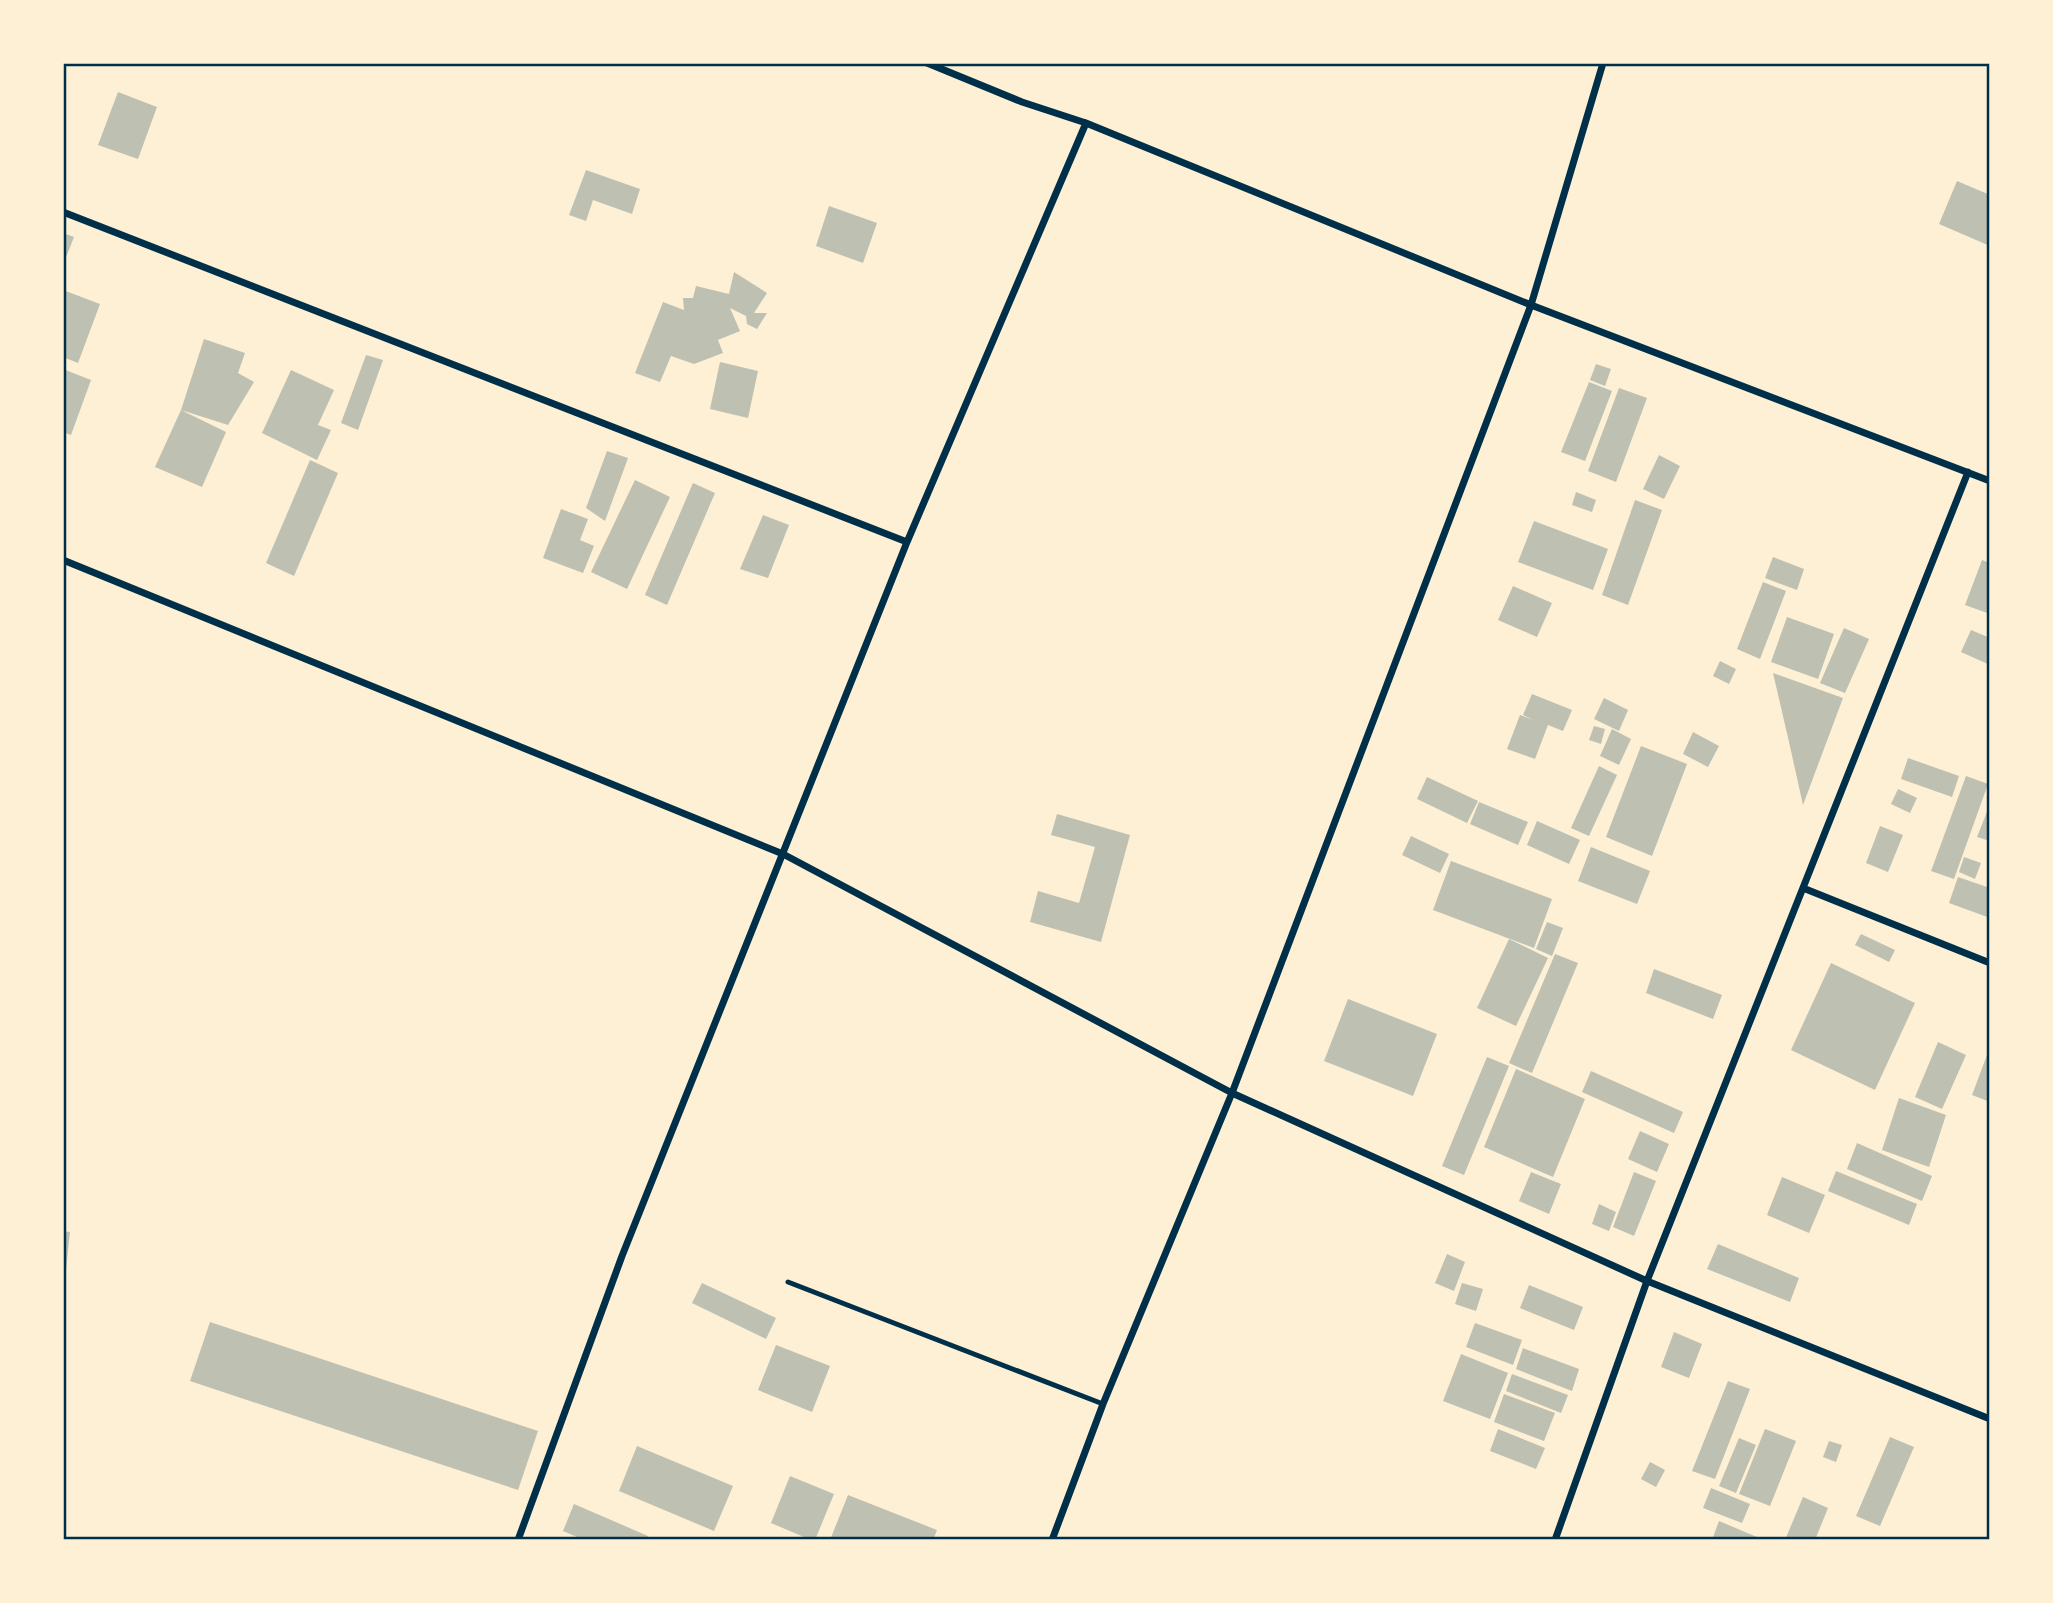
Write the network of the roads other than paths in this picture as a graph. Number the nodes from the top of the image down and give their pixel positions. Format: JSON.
{"nodes":[{"id":1,"x":927,"y":63,"type":"edge"},
{"id":2,"x":1604,"y":63,"type":"edge"},
{"id":3,"x":1086,"y":123,"type":"junction"},
{"id":4,"x":63,"y":212,"type":"edge"},
{"id":5,"x":1531,"y":305,"type":"junction"},
{"id":6,"x":1968,"y":472,"type":"junction"},
{"id":7,"x":1990,"y":481,"type":"edge"},
{"id":8,"x":907,"y":542,"type":"junction"},
{"id":9,"x":63,"y":560,"type":"edge"},
{"id":10,"x":783,"y":854,"type":"junction"},
{"id":11,"x":1803,"y":888,"type":"junction"},
{"id":12,"x":1990,"y":963,"type":"edge"},
{"id":13,"x":1232,"y":1093,"type":"junction"},
{"id":14,"x":1647,"y":1281,"type":"junction"},
{"id":15,"x":788,"y":1282,"type":"dead end"},
{"id":16,"x":1103,"y":1404,"type":"junction"},
{"id":17,"x":1990,"y":1419,"type":"edge"},
{"id":18,"x":518,"y":1540,"type":"edge"},
{"id":19,"x":1052,"y":1540,"type":"edge"},
{"id":20,"x":1555,"y":1540,"type":"edge"}],
"edges":[{"from":1,"to":3,"type":"street"},
{"from":2,"to":5,"type":"street"},
{"from":3,"to":5,"type":"street"},
{"from":3,"to":8,"type":"street"},
{"from":4,"to":8,"type":"street"},
{"from":5,"to":6,"type":"street"},
{"from":5,"to":13,"type":"street"},
{"from":6,"to":7,"type":"street"},
{"from":6,"to":11,"type":"street"},
{"from":8,"to":10,"type":"street"},
{"from":9,"to":10,"type":"street"},
{"from":10,"to":13,"type":"street"},
{"from":10,"to":18,"type":"street"},
{"from":11,"to":12,"type":"street"},
{"from":11,"to":14,"type":"street"},
{"from":13,"to":14,"type":"street"},
{"from":13,"to":16,"type":"street"},
{"from":14,"to":17,"type":"street"},
{"from":14,"to":20,"type":"street"},
{"from":15,"to":16,"type":"lane"},
{"from":16,"to":19,"type":"street"}]}
